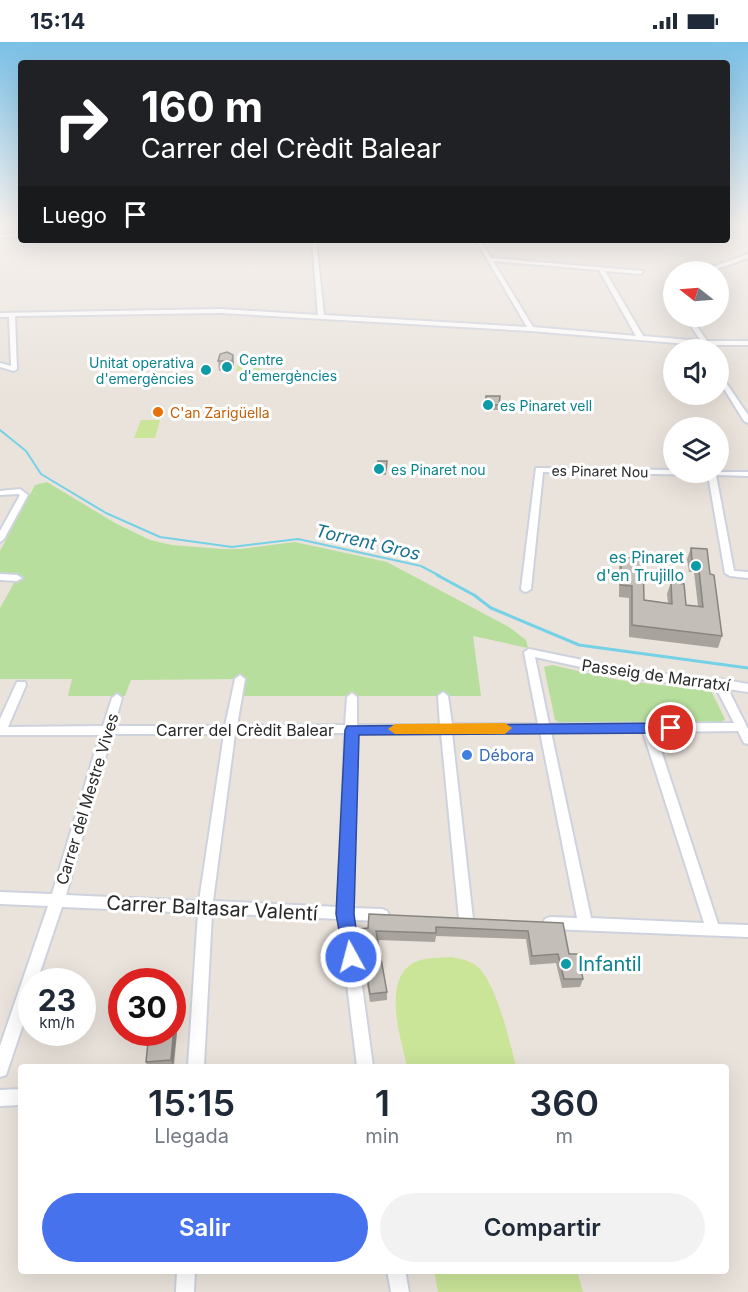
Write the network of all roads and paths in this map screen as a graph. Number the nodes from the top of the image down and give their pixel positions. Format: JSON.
{"nodes":[{"id":1,"x":318,"y":281,"type":"edge"},
{"id":2,"x":502,"y":281,"type":"edge"},
{"id":3,"x":608,"y":281,"type":"edge"},
{"id":4,"x":0,"y":315,"type":"edge"},
{"id":5,"x":12,"y":315,"type":"junction"},
{"id":6,"x":321,"y":316,"type":"junction"},
{"id":7,"x":531,"y":329,"type":"junction"},
{"id":8,"x":640,"y":337,"type":"junction"},
{"id":9,"x":663,"y":340,"type":"edge"},
{"id":10,"x":748,"y":343,"type":"edge"},
{"id":11,"x":729,"y":344,"type":"edge"},
{"id":12,"x":0,"y":364,"type":"edge"},
{"id":13,"x":729,"y":391,"type":"edge"},
{"id":14,"x":748,"y":421,"type":"edge"},
{"id":15,"x":663,"y":472,"type":"edge"},
{"id":16,"x":729,"y":473,"type":"edge"},
{"id":17,"x":748,"y":474,"type":"edge"},
{"id":18,"x":714,"y":483,"type":"edge"},
{"id":19,"x":0,"y":493,"type":"edge"},
{"id":20,"x":0,"y":539,"type":"edge"},
{"id":21,"x":748,"y":575,"type":"edge"},
{"id":22,"x":0,"y":577,"type":"edge"},
{"id":23,"x":17,"y":578,"type":"dead end"},
{"id":24,"x":526,"y":589,"type":"dead end"},
{"id":25,"x":240,"y":679,"type":"dead end"},
{"id":26,"x":719,"y":683,"type":"junction"},
{"id":27,"x":21,"y":685,"type":"dead end"},
{"id":28,"x":748,"y":688,"type":"edge"},
{"id":29,"x":443,"y":696,"type":"dead end"},
{"id":30,"x":352,"y":697,"type":"dead end"},
{"id":31,"x":117,"y":698,"type":"dead end"},
{"id":32,"x":741,"y":727,"type":"junction"},
{"id":33,"x":545,"y":728,"type":"junction"},
{"id":34,"x":447,"y":729,"type":"junction"},
{"id":35,"x":648,"y":729,"type":"junction"},
{"id":36,"x":107,"y":730,"type":"junction"},
{"id":37,"x":352,"y":730,"type":"junction"},
{"id":38,"x":0,"y":731,"type":"edge"},
{"id":39,"x":230,"y":731,"type":"junction"},
{"id":40,"x":748,"y":740,"type":"edge"},
{"id":41,"x":0,"y":898,"type":"edge"},
{"id":42,"x":57,"y":901,"type":"junction"},
{"id":43,"x":205,"y":908,"type":"junction"},
{"id":44,"x":345,"y":914,"type":"junction"},
{"id":45,"x":400,"y":916,"type":"edge"},
{"id":46,"x":467,"y":919,"type":"edge"},
{"id":47,"x":537,"y":922,"type":"edge"},
{"id":48,"x":585,"y":924,"type":"junction"},
{"id":49,"x":713,"y":930,"type":"junction"},
{"id":50,"x":748,"y":931,"type":"edge"},
{"id":51,"x":195,"y":1064,"type":"edge"},
{"id":52,"x":365,"y":1064,"type":"edge"},
{"id":53,"x":0,"y":1068,"type":"edge"},
{"id":54,"x":18,"y":1097,"type":"edge"},
{"id":55,"x":0,"y":1098,"type":"edge"},
{"id":56,"x":186,"y":1274,"type":"edge"},
{"id":57,"x":397,"y":1274,"type":"edge"},
{"id":58,"x":185,"y":1292,"type":"edge"},
{"id":59,"x":399,"y":1292,"type":"edge"}],
"edges":[{"from":1,"to":6,"type":"street"},
{"from":2,"to":7,"type":"street"},
{"from":3,"to":8,"type":"street"},
{"from":4,"to":5,"type":"street"},
{"from":5,"to":6,"type":"street"},
{"from":5,"to":12,"type":"street"},
{"from":6,"to":7,"type":"street"},
{"from":7,"to":8,"type":"street"},
{"from":8,"to":9,"type":"street"},
{"from":10,"to":11,"type":"street"},
{"from":13,"to":14,"type":"street"},
{"from":15,"to":24,"type":"street","name":"es Pinaret Nou"},
{"from":16,"to":17,"type":"street","name":"es Pinaret Nou"},
{"from":18,"to":21,"type":"street"},
{"from":19,"to":20,"type":"street"},
{"from":22,"to":23,"type":"street"},
{"from":25,"to":39,"type":"street"},
{"from":26,"to":28,"type":"street","name":"Passeig de Marratxí"},
{"from":26,"to":32,"type":"street"},
{"from":26,"to":33,"type":"street","name":"Passeig de Marratxí"},
{"from":27,"to":38,"type":"street"},
{"from":29,"to":34,"type":"street"},
{"from":30,"to":37,"type":"street"},
{"from":31,"to":36,"type":"street","name":"Carrer del Mestre Vives"},
{"from":32,"to":35,"type":"street","name":"Carrer del Crèdit Balear"},
{"from":32,"to":40,"type":"street"},
{"from":33,"to":34,"type":"street","name":"Carrer del Crèdit Balear"},
{"from":33,"to":35,"type":"street","name":"Carrer del Crèdit Balear"},
{"from":33,"to":48,"type":"street"},
{"from":34,"to":37,"type":"street","name":"Carrer del Crèdit Balear"},
{"from":34,"to":46,"type":"street"},
{"from":35,"to":49,"type":"street"},
{"from":36,"to":38,"type":"street","name":"Carrer del Crèdit Balear"},
{"from":36,"to":39,"type":"street","name":"Carrer del Crèdit Balear"},
{"from":36,"to":42,"type":"street","name":"Carrer del Mestre Vives"},
{"from":37,"to":39,"type":"street","name":"Carrer del Crèdit Balear"},
{"from":37,"to":44,"type":"street"},
{"from":39,"to":43,"type":"street"},
{"from":41,"to":42,"type":"street","name":"Carrer Baltasar Valentí"},
{"from":42,"to":43,"type":"street","name":"Carrer Baltasar Valentí"},
{"from":42,"to":53,"type":"street","name":"Carrer del Mestre Vives"},
{"from":43,"to":44,"type":"street","name":"Carrer Baltasar Valentí"},
{"from":43,"to":51,"type":"street"},
{"from":44,"to":45,"type":"street","name":"Carrer Baltasar Valentí"},
{"from":44,"to":52,"type":"street"},
{"from":47,"to":48,"type":"street"},
{"from":48,"to":49,"type":"street"},
{"from":49,"to":50,"type":"street"},
{"from":54,"to":55,"type":"street"},
{"from":56,"to":58,"type":"street"},
{"from":57,"to":59,"type":"street"}]}
